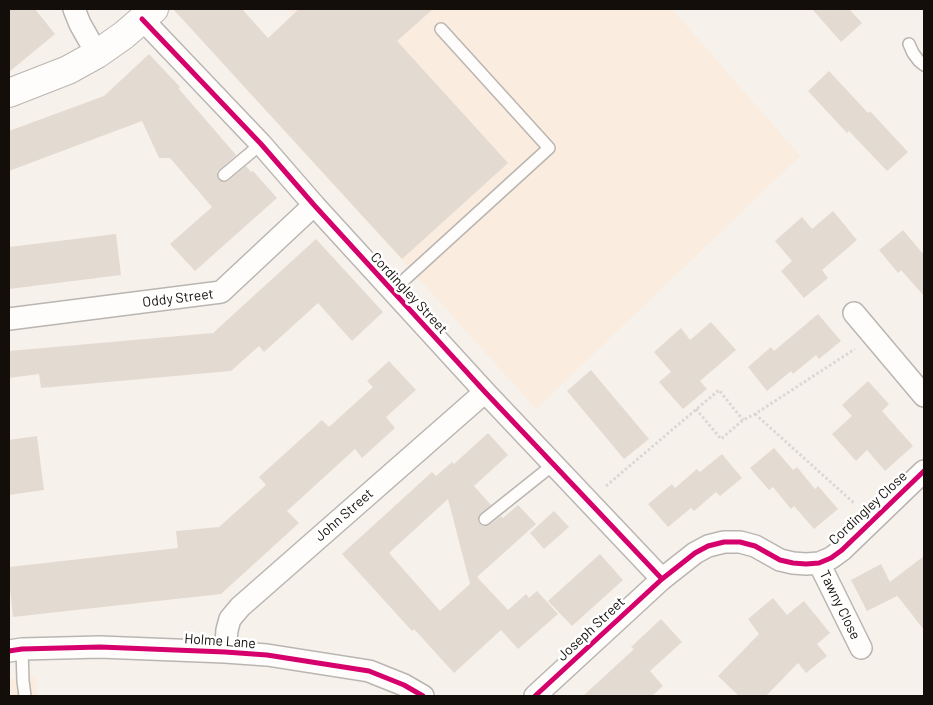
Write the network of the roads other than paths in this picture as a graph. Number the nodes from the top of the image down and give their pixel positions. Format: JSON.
{"nodes":[{"id":1,"x":74,"y":9,"type":"edge"},
{"id":2,"x":148,"y":14,"type":"edge"},
{"id":3,"x":441,"y":29,"type":"dead end"},
{"id":4,"x":909,"y":44,"type":"dead end"},
{"id":5,"x":97,"y":54,"type":"junction"},
{"id":6,"x":924,"y":65,"type":"edge"},
{"id":7,"x":9,"y":93,"type":"edge"},
{"id":8,"x":261,"y":144,"type":"junction"},
{"id":9,"x":224,"y":175,"type":"dead end"},
{"id":10,"x":314,"y":205,"type":"junction"},
{"id":11,"x":392,"y":291,"type":"junction"},
{"id":12,"x":854,"y":313,"type":"dead end"},
{"id":13,"x":9,"y":319,"type":"edge"},
{"id":14,"x":485,"y":392,"type":"junction"},
{"id":15,"x":924,"y":396,"type":"edge"},
{"id":16,"x":554,"y":464,"type":"junction"},
{"id":17,"x":924,"y":471,"type":"edge"},
{"id":18,"x":485,"y":519,"type":"dead end"},
{"id":19,"x":819,"y":563,"type":"junction"},
{"id":20,"x":662,"y":579,"type":"junction"},
{"id":21,"x":861,"y":648,"type":"dead end"},
{"id":22,"x":16,"y":650,"type":"edge"},
{"id":23,"x":225,"y":652,"type":"junction"},
{"id":24,"x":25,"y":696,"type":"edge"},
{"id":25,"x":423,"y":696,"type":"edge"},
{"id":26,"x":535,"y":696,"type":"edge"}],
"edges":[{"from":1,"to":5,"type":"street"},
{"from":2,"to":5,"type":"street"},
{"from":2,"to":8,"type":"street","name":"Cordingley Street"},
{"from":3,"to":11,"type":"lane"},
{"from":4,"to":6,"type":"lane"},
{"from":5,"to":7,"type":"street"},
{"from":8,"to":9,"type":"lane"},
{"from":8,"to":10,"type":"street","name":"Cordingley Street"},
{"from":10,"to":11,"type":"street","name":"Cordingley Street"},
{"from":10,"to":13,"type":"street","name":"Oddy Street"},
{"from":11,"to":14,"type":"street","name":"Cordingley Street"},
{"from":12,"to":15,"type":"street"},
{"from":14,"to":16,"type":"street","name":"Cordingley Street"},
{"from":14,"to":23,"type":"street","name":"John Street"},
{"from":16,"to":18,"type":"lane"},
{"from":16,"to":20,"type":"street","name":"Cordingley Street"},
{"from":17,"to":19,"type":"street","name":"Cordingley Close"},
{"from":19,"to":20,"type":"street","name":"Cordingley Close"},
{"from":19,"to":21,"type":"street","name":"Tawny Close"},
{"from":20,"to":26,"type":"street","name":"Joseph Street"},
{"from":22,"to":23,"type":"street","name":"Holme Lane"},
{"from":22,"to":24,"type":"lane"},
{"from":23,"to":25,"type":"street","name":"Holme Lane"}]}
